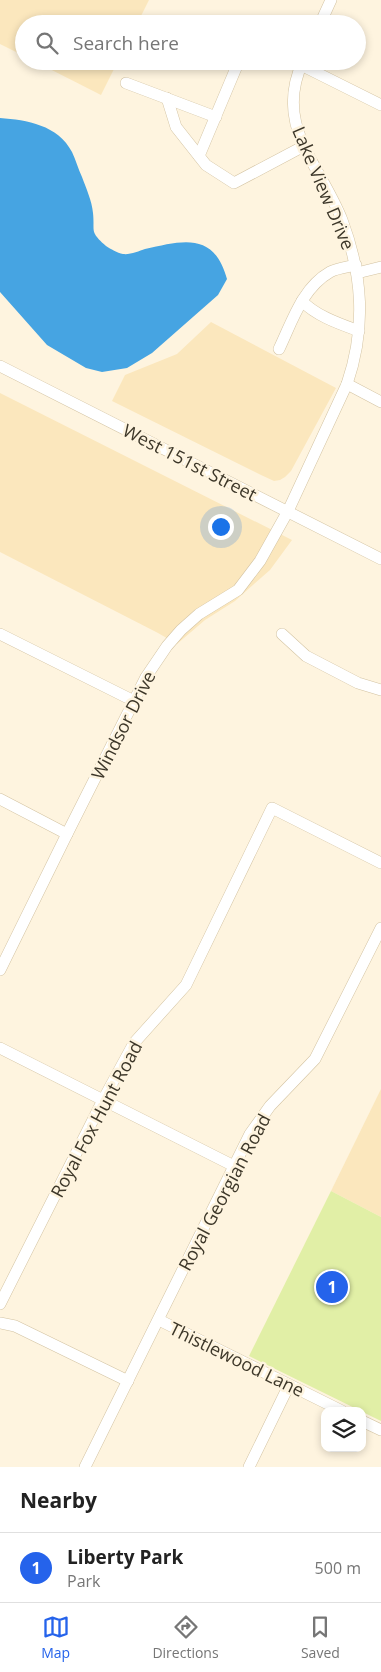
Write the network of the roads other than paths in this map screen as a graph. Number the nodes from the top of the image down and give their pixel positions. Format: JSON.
{"nodes":[{"id":1,"x":328,"y":2,"type":"edge"},
{"id":2,"x":323,"y":15,"type":"edge"},
{"id":3,"x":235,"y":70,"type":"edge"},
{"id":4,"x":300,"y":70,"type":"edge"},
{"id":5,"x":315,"y":70,"type":"edge"},
{"id":6,"x":126,"y":82,"type":"dead end"},
{"id":7,"x":167,"y":98,"type":"junction"},
{"id":8,"x":381,"y":105,"type":"edge"},
{"id":9,"x":216,"y":116,"type":"junction"},
{"id":10,"x":304,"y":146,"type":"junction"},
{"id":11,"x":199,"y":156,"type":"junction"},
{"id":12,"x":381,"y":267,"type":"edge"},
{"id":13,"x":357,"y":268,"type":"junction"},
{"id":14,"x":302,"y":301,"type":"junction"},
{"id":15,"x":359,"y":331,"type":"junction"},
{"id":16,"x":279,"y":349,"type":"dead end"},
{"id":17,"x":0,"y":366,"type":"edge"},
{"id":18,"x":347,"y":384,"type":"junction"},
{"id":19,"x":381,"y":402,"type":"edge"},
{"id":20,"x":288,"y":511,"type":"junction"},
{"id":21,"x":381,"y":558,"type":"edge"},
{"id":22,"x":0,"y":634,"type":"edge"},
{"id":23,"x":282,"y":634,"type":"dead end"},
{"id":24,"x":381,"y":690,"type":"edge"},
{"id":25,"x":134,"y":701,"type":"junction"},
{"id":26,"x":0,"y":799,"type":"edge"},
{"id":27,"x":67,"y":834,"type":"junction"},
{"id":28,"x":381,"y":862,"type":"edge"},
{"id":29,"x":381,"y":928,"type":"edge"},
{"id":30,"x":0,"y":970,"type":"edge"},
{"id":31,"x":0,"y":1048,"type":"edge"},
{"id":32,"x":103,"y":1100,"type":"junction"},
{"id":33,"x":234,"y":1166,"type":"junction"},
{"id":34,"x":0,"y":1304,"type":"edge"},
{"id":35,"x":159,"y":1320,"type":"junction"},
{"id":36,"x":0,"y":1323,"type":"edge"},
{"id":37,"x":128,"y":1382,"type":"junction"},
{"id":38,"x":289,"y":1385,"type":"junction"},
{"id":39,"x":334,"y":1407,"type":"edge"},
{"id":40,"x":366,"y":1423,"type":"edge"},
{"id":41,"x":381,"y":1430,"type":"edge"},
{"id":42,"x":85,"y":1467,"type":"edge"},
{"id":43,"x":249,"y":1467,"type":"edge"}],
"edges":[{"from":1,"to":2,"type":"street"},
{"from":3,"to":9,"type":"street"},
{"from":4,"to":10,"type":"street","name":"Lake View Drive"},
{"from":5,"to":8,"type":"street"},
{"from":6,"to":7,"type":"street"},
{"from":7,"to":9,"type":"street"},
{"from":7,"to":11,"type":"street"},
{"from":9,"to":11,"type":"street"},
{"from":10,"to":11,"type":"street"},
{"from":10,"to":13,"type":"street","name":"Lake View Drive"},
{"from":12,"to":13,"type":"street"},
{"from":13,"to":14,"type":"street"},
{"from":13,"to":15,"type":"street","name":"Lake View Drive"},
{"from":14,"to":15,"type":"street"},
{"from":14,"to":16,"type":"street"},
{"from":15,"to":18,"type":"street","name":"Lake View Drive"},
{"from":17,"to":20,"type":"street","name":"West 151st Street"},
{"from":18,"to":19,"type":"street"},
{"from":18,"to":20,"type":"street","name":"Lake View Drive"},
{"from":20,"to":21,"type":"street","name":"West 151st Street"},
{"from":20,"to":25,"type":"street","name":"Windsor Drive"},
{"from":22,"to":25,"type":"street"},
{"from":23,"to":24,"type":"street"},
{"from":25,"to":27,"type":"street","name":"Windsor Drive"},
{"from":26,"to":27,"type":"street"},
{"from":27,"to":30,"type":"street","name":"Windsor Drive"},
{"from":28,"to":32,"type":"street","name":"Royal Fox Hunt Road"},
{"from":29,"to":33,"type":"street","name":"Royal Georgian Road"},
{"from":31,"to":32,"type":"street"},
{"from":32,"to":33,"type":"street"},
{"from":32,"to":34,"type":"street","name":"Royal Fox Hunt Road"},
{"from":33,"to":35,"type":"street","name":"Royal Georgian Road"},
{"from":35,"to":37,"type":"street","name":"Royal Georgian Road"},
{"from":35,"to":38,"type":"street","name":"Thistlewood Lane"},
{"from":36,"to":37,"type":"street"},
{"from":37,"to":42,"type":"street","name":"Royal Georgian Road"},
{"from":38,"to":39,"type":"street","name":"Thistlewood Lane"},
{"from":38,"to":43,"type":"street"},
{"from":40,"to":41,"type":"street"}]}
